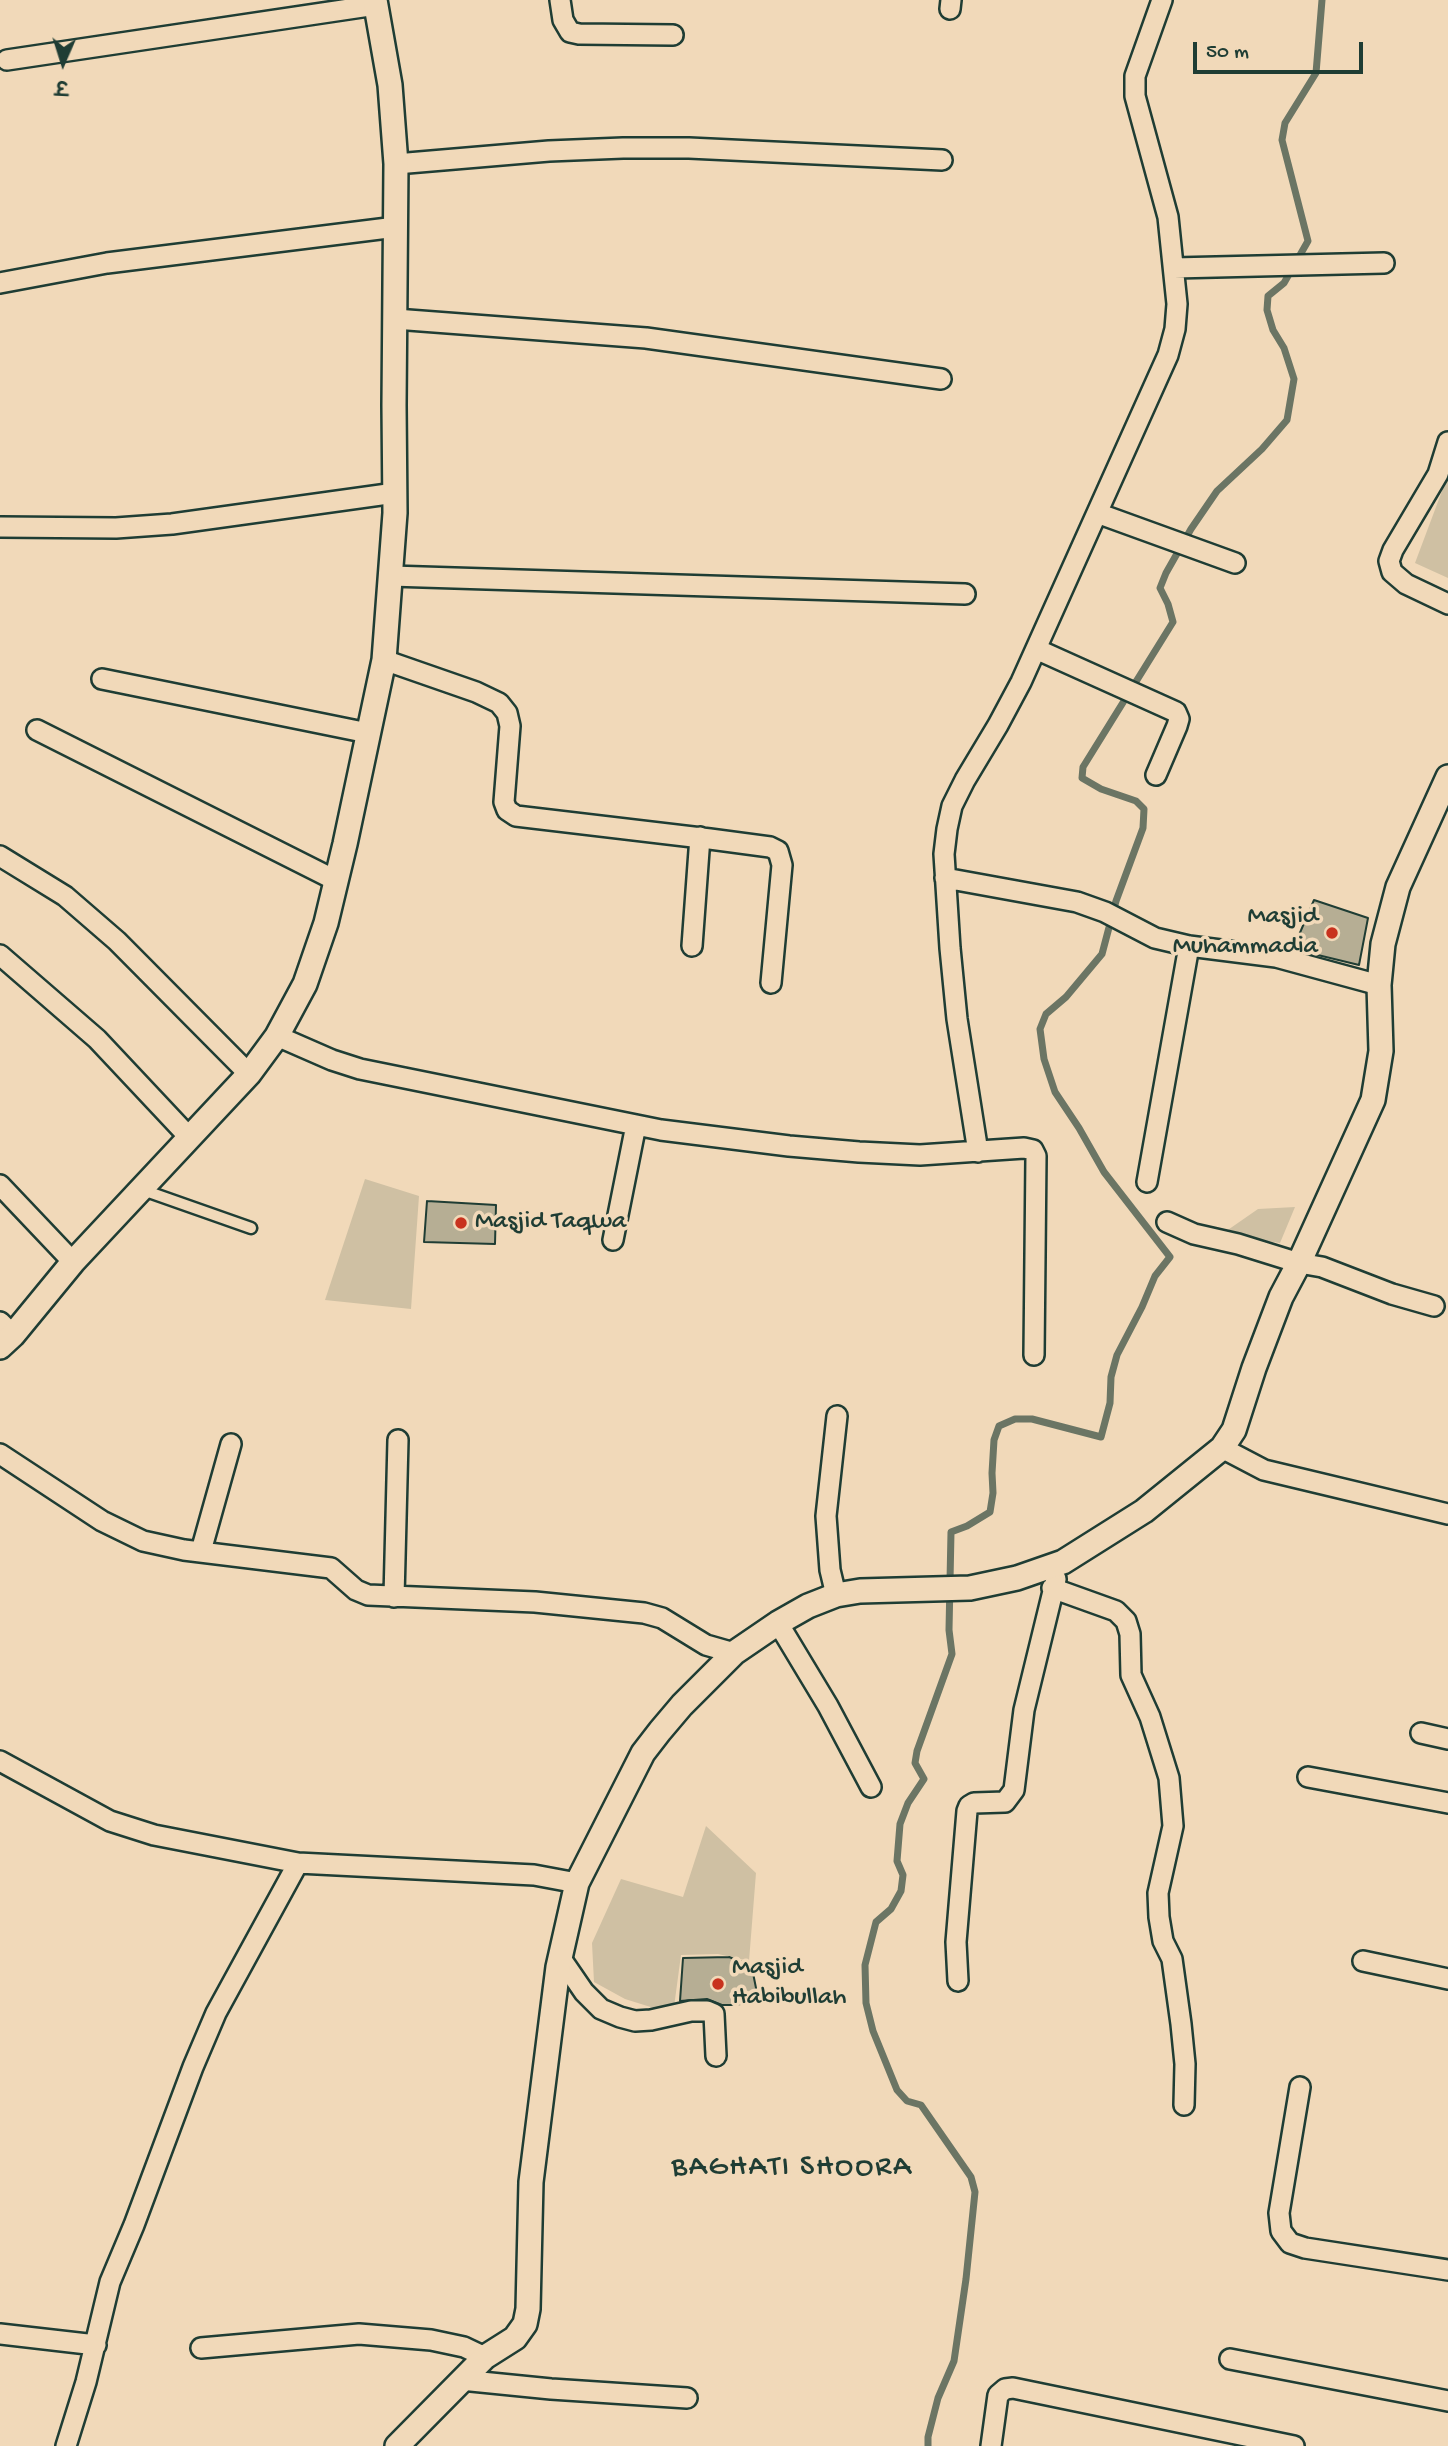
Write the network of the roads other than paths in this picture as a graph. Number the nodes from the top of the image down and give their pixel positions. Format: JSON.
{"nodes":[{"id":1,"x":560,"y":0,"type":"edge"},
{"id":2,"x":1162,"y":0,"type":"edge"},
{"id":3,"x":376,"y":2,"type":"edge"},
{"id":4,"x":673,"y":35,"type":"dead end"},
{"id":5,"x":7,"y":60,"type":"dead end"},
{"id":6,"x":942,"y":160,"type":"dead end"},
{"id":7,"x":396,"y":164,"type":"junction"},
{"id":8,"x":396,"y":227,"type":"junction"},
{"id":9,"x":1384,"y":262,"type":"dead end"},
{"id":10,"x":1174,"y":268,"type":"junction"},
{"id":11,"x":0,"y":283,"type":"edge"},
{"id":12,"x":395,"y":319,"type":"junction"},
{"id":13,"x":941,"y":379,"type":"dead end"},
{"id":14,"x":1448,"y":442,"type":"edge"},
{"id":15,"x":396,"y":493,"type":"junction"},
{"id":16,"x":1097,"y":513,"type":"junction"},
{"id":17,"x":1,"y":527,"type":"edge"},
{"id":18,"x":1235,"y":564,"type":"dead end"},
{"id":19,"x":391,"y":576,"type":"junction"},
{"id":20,"x":965,"y":594,"type":"dead end"},
{"id":21,"x":1448,"y":604,"type":"edge"},
{"id":22,"x":1035,"y":649,"type":"junction"},
{"id":23,"x":384,"y":660,"type":"junction"},
{"id":24,"x":102,"y":679,"type":"dead end"},
{"id":25,"x":37,"y":730,"type":"dead end"},
{"id":26,"x":368,"y":733,"type":"junction"},
{"id":27,"x":1156,"y":775,"type":"dead end"},
{"id":28,"x":1448,"y":777,"type":"edge"},
{"id":29,"x":701,"y":837,"type":"junction"},
{"id":30,"x":0,"y":856,"type":"edge"},
{"id":31,"x":945,"y":878,"type":"junction"},
{"id":32,"x":337,"y":881,"type":"junction"},
{"id":33,"x":692,"y":946,"type":"dead end"},
{"id":34,"x":1189,"y":946,"type":"junction"},
{"id":35,"x":0,"y":955,"type":"edge"},
{"id":36,"x":771,"y":983,"type":"dead end"},
{"id":37,"x":1378,"y":985,"type":"junction"},
{"id":38,"x":277,"y":1036,"type":"junction"},
{"id":39,"x":249,"y":1074,"type":"junction"},
{"id":40,"x":636,"y":1125,"type":"junction"},
{"id":41,"x":189,"y":1137,"type":"junction"},
{"id":42,"x":978,"y":1152,"type":"junction"},
{"id":43,"x":1147,"y":1182,"type":"dead end"},
{"id":44,"x":0,"y":1185,"type":"edge"},
{"id":45,"x":140,"y":1189,"type":"junction"},
{"id":46,"x":1167,"y":1222,"type":"dead end"},
{"id":47,"x":251,"y":1228,"type":"dead end"},
{"id":48,"x":613,"y":1240,"type":"dead end"},
{"id":49,"x":73,"y":1262,"type":"junction"},
{"id":50,"x":1299,"y":1262,"type":"junction"},
{"id":51,"x":1434,"y":1306,"type":"dead end"},
{"id":52,"x":4,"y":1334,"type":"edge"},
{"id":53,"x":1034,"y":1355,"type":"dead end"},
{"id":54,"x":837,"y":1416,"type":"dead end"},
{"id":55,"x":398,"y":1440,"type":"dead end"},
{"id":56,"x":231,"y":1444,"type":"dead end"},
{"id":57,"x":1223,"y":1448,"type":"junction"},
{"id":58,"x":0,"y":1454,"type":"edge"},
{"id":59,"x":1448,"y":1514,"type":"edge"},
{"id":60,"x":201,"y":1551,"type":"junction"},
{"id":61,"x":1063,"y":1562,"type":"junction"},
{"id":62,"x":1052,"y":1588,"type":"junction"},
{"id":63,"x":836,"y":1595,"type":"junction"},
{"id":64,"x":394,"y":1597,"type":"junction"},
{"id":65,"x":778,"y":1623,"type":"junction"},
{"id":66,"x":734,"y":1653,"type":"junction"},
{"id":67,"x":1421,"y":1733,"type":"dead end"},
{"id":68,"x":1448,"y":1739,"type":"edge"},
{"id":69,"x":0,"y":1760,"type":"edge"},
{"id":70,"x":1308,"y":1777,"type":"dead end"},
{"id":71,"x":871,"y":1787,"type":"dead end"},
{"id":72,"x":1448,"y":1802,"type":"edge"},
{"id":73,"x":298,"y":1863,"type":"junction"},
{"id":74,"x":577,"y":1883,"type":"junction"},
{"id":75,"x":560,"y":1957,"type":"junction"},
{"id":76,"x":1363,"y":1961,"type":"dead end"},
{"id":77,"x":1448,"y":1979,"type":"edge"},
{"id":78,"x":958,"y":1981,"type":"dead end"},
{"id":79,"x":716,"y":2056,"type":"dead end"},
{"id":80,"x":1300,"y":2087,"type":"dead end"},
{"id":81,"x":1184,"y":2105,"type":"dead end"},
{"id":82,"x":1448,"y":2270,"type":"edge"},
{"id":83,"x":0,"y":2334,"type":"edge"},
{"id":84,"x":96,"y":2345,"type":"junction"},
{"id":85,"x":201,"y":2348,"type":"dead end"},
{"id":86,"x":485,"y":2357,"type":"junction"},
{"id":87,"x":1230,"y":2359,"type":"dead end"},
{"id":88,"x":461,"y":2380,"type":"junction"},
{"id":89,"x":687,"y":2398,"type":"dead end"},
{"id":90,"x":1448,"y":2402,"type":"edge"},
{"id":91,"x":66,"y":2446,"type":"edge"},
{"id":92,"x":397,"y":2446,"type":"edge"},
{"id":93,"x":990,"y":2446,"type":"edge"},
{"id":94,"x":1294,"y":2446,"type":"edge"}],
"edges":[{"from":1,"to":4,"type":"street"},
{"from":2,"to":10,"type":"street"},
{"from":3,"to":5,"type":"street"},
{"from":3,"to":7,"type":"street"},
{"from":6,"to":7,"type":"street"},
{"from":7,"to":8,"type":"street"},
{"from":8,"to":11,"type":"street"},
{"from":8,"to":12,"type":"street"},
{"from":9,"to":10,"type":"street"},
{"from":10,"to":16,"type":"street"},
{"from":12,"to":13,"type":"street"},
{"from":12,"to":15,"type":"street"},
{"from":14,"to":21,"type":"street"},
{"from":15,"to":17,"type":"street"},
{"from":15,"to":19,"type":"street"},
{"from":16,"to":18,"type":"street"},
{"from":16,"to":22,"type":"street"},
{"from":19,"to":20,"type":"street"},
{"from":19,"to":23,"type":"street"},
{"from":22,"to":27,"type":"street"},
{"from":22,"to":31,"type":"street"},
{"from":23,"to":26,"type":"street"},
{"from":23,"to":29,"type":"street"},
{"from":24,"to":26,"type":"street"},
{"from":25,"to":32,"type":"street"},
{"from":26,"to":32,"type":"street"},
{"from":28,"to":37,"type":"street"},
{"from":29,"to":33,"type":"street"},
{"from":29,"to":36,"type":"street"},
{"from":30,"to":39,"type":"street"},
{"from":31,"to":34,"type":"street"},
{"from":31,"to":42,"type":"street"},
{"from":32,"to":38,"type":"street"},
{"from":34,"to":37,"type":"street"},
{"from":34,"to":43,"type":"street"},
{"from":35,"to":41,"type":"street"},
{"from":37,"to":50,"type":"street"},
{"from":38,"to":39,"type":"street"},
{"from":38,"to":40,"type":"street"},
{"from":39,"to":41,"type":"street"},
{"from":40,"to":42,"type":"street"},
{"from":40,"to":48,"type":"street"},
{"from":41,"to":45,"type":"street"},
{"from":42,"to":53,"type":"street"},
{"from":44,"to":49,"type":"street"},
{"from":45,"to":47,"type":"lane"},
{"from":45,"to":49,"type":"street"},
{"from":46,"to":50,"type":"street"},
{"from":49,"to":52,"type":"street"},
{"from":50,"to":51,"type":"street"},
{"from":50,"to":57,"type":"street"},
{"from":54,"to":63,"type":"street"},
{"from":55,"to":64,"type":"street"},
{"from":56,"to":60,"type":"street"},
{"from":57,"to":59,"type":"street"},
{"from":57,"to":61,"type":"street"},
{"from":58,"to":60,"type":"street"},
{"from":60,"to":64,"type":"street"},
{"from":61,"to":62,"type":"street"},
{"from":61,"to":63,"type":"street"},
{"from":62,"to":78,"type":"street"},
{"from":62,"to":81,"type":"street"},
{"from":63,"to":65,"type":"street"},
{"from":64,"to":66,"type":"street"},
{"from":65,"to":66,"type":"street"},
{"from":65,"to":71,"type":"street"},
{"from":66,"to":74,"type":"street"},
{"from":67,"to":68,"type":"street"},
{"from":69,"to":73,"type":"street"},
{"from":70,"to":72,"type":"street"},
{"from":73,"to":74,"type":"street"},
{"from":73,"to":84,"type":"street"},
{"from":74,"to":75,"type":"street"},
{"from":75,"to":79,"type":"street"},
{"from":75,"to":86,"type":"street"},
{"from":76,"to":77,"type":"street"},
{"from":80,"to":82,"type":"street"},
{"from":83,"to":84,"type":"street"},
{"from":84,"to":91,"type":"street"},
{"from":85,"to":86,"type":"street"},
{"from":86,"to":88,"type":"street"},
{"from":87,"to":90,"type":"street"},
{"from":88,"to":89,"type":"street"},
{"from":88,"to":92,"type":"street"},
{"from":93,"to":94,"type":"street"}]}
